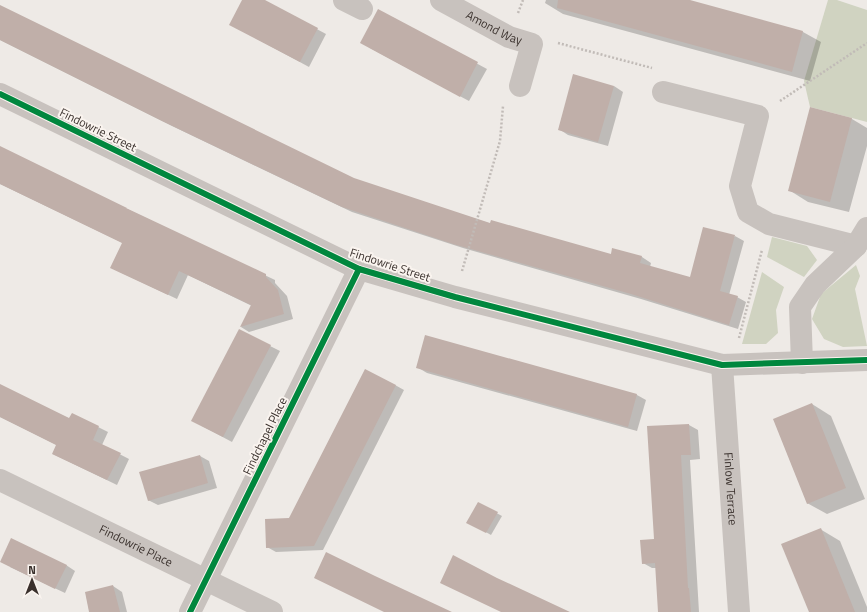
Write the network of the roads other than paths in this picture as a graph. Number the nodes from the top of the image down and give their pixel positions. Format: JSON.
{"nodes":[{"id":1,"x":441,"y":0,"type":"edge"},
{"id":2,"x":520,"y":86,"type":"dead end"},
{"id":3,"x":663,"y":92,"type":"road end"},
{"id":4,"x":0,"y":94,"type":"edge"},
{"id":5,"x":867,"y":228,"type":"edge"},
{"id":6,"x":856,"y":246,"type":"junction"},
{"id":7,"x":359,"y":269,"type":"junction"},
{"id":8,"x":867,"y":360,"type":"edge"},
{"id":9,"x":802,"y":363,"type":"junction"},
{"id":10,"x":722,"y":365,"type":"junction"},
{"id":11,"x":0,"y":480,"type":"edge"},
{"id":12,"x":206,"y":580,"type":"junction"},
{"id":13,"x":190,"y":612,"type":"edge"},
{"id":14,"x":272,"y":612,"type":"edge"},
{"id":15,"x":739,"y":612,"type":"edge"}],
"edges":[{"from":1,"to":2,"type":"street","name":"Amond Way"},
{"from":3,"to":6,"type":"street"},
{"from":4,"to":7,"type":"street","name":"Findowrie Street"},
{"from":5,"to":6,"type":"street"},
{"from":6,"to":9,"type":"street"},
{"from":7,"to":10,"type":"street","name":"Findowrie Street"},
{"from":7,"to":12,"type":"street","name":"Findchapel Place"},
{"from":8,"to":9,"type":"street","name":"Findowrie Street"},
{"from":9,"to":10,"type":"street","name":"Findowrie Street"},
{"from":10,"to":15,"type":"street","name":"Finlow Terrace"},
{"from":11,"to":12,"type":"street","name":"Findowrie Place"},
{"from":12,"to":13,"type":"street","name":"Findchapel Place"},
{"from":12,"to":14,"type":"street","name":"Findowrie Place"}]}
